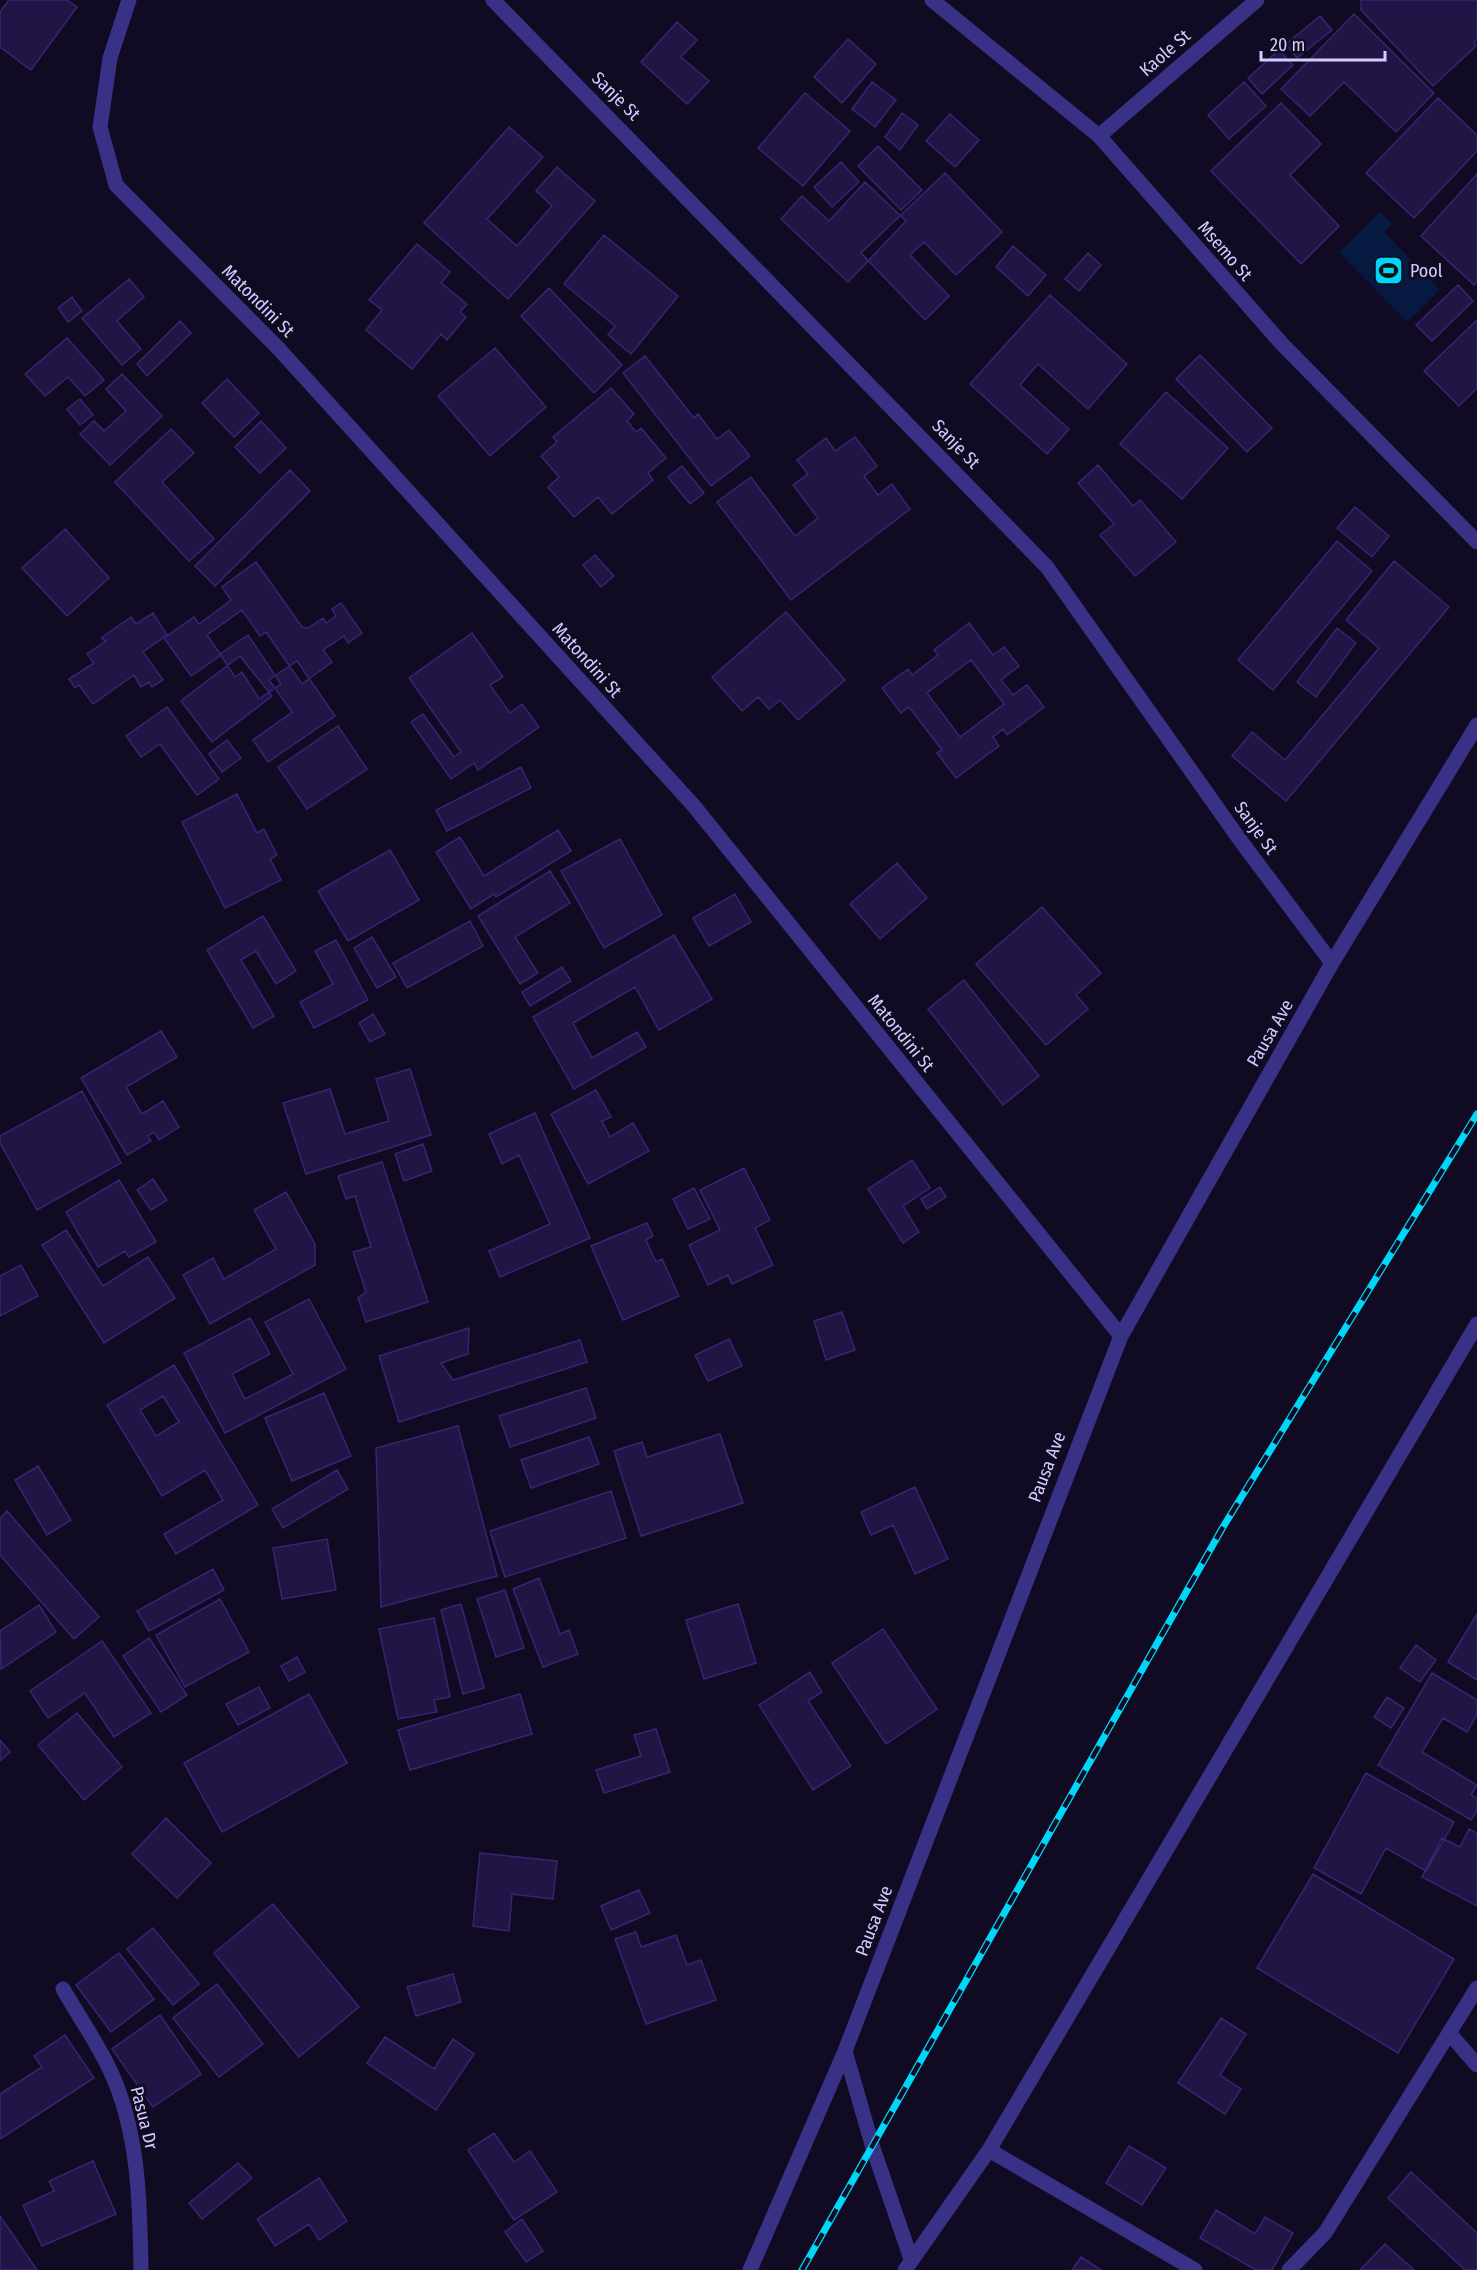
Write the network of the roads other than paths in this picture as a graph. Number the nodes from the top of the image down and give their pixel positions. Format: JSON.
{"nodes":[{"id":1,"x":129,"y":0,"type":"edge"},
{"id":2,"x":493,"y":0,"type":"edge"},
{"id":3,"x":932,"y":0,"type":"edge"},
{"id":4,"x":1257,"y":0,"type":"edge"},
{"id":5,"x":1099,"y":136,"type":"junction"},
{"id":6,"x":1477,"y":542,"type":"edge"},
{"id":7,"x":1477,"y":725,"type":"edge"},
{"id":8,"x":1332,"y":963,"type":"junction"},
{"id":9,"x":1477,"y":1324,"type":"edge"},
{"id":10,"x":1121,"y":1336,"type":"junction"},
{"id":11,"x":1477,"y":1988,"type":"edge"},
{"id":12,"x":63,"y":1989,"type":"dead end"},
{"id":13,"x":1450,"y":2034,"type":"junction"},
{"id":14,"x":845,"y":2051,"type":"junction"},
{"id":15,"x":1477,"y":2065,"type":"edge"},
{"id":16,"x":989,"y":2150,"type":"junction"},
{"id":17,"x":908,"y":2265,"type":"edge"},
{"id":18,"x":141,"y":2270,"type":"edge"},
{"id":19,"x":750,"y":2270,"type":"edge"},
{"id":20,"x":1196,"y":2270,"type":"edge"},
{"id":21,"x":1289,"y":2270,"type":"edge"}],
"edges":[{"from":1,"to":10,"type":"street","name":"Matondini St"},
{"from":2,"to":8,"type":"street","name":"Sanje St"},
{"from":3,"to":5,"type":"street","name":"Msemo St"},
{"from":4,"to":5,"type":"street","name":"Kaole St"},
{"from":5,"to":6,"type":"street","name":"Msemo St"},
{"from":7,"to":8,"type":"street","name":"Pausa Ave"},
{"from":8,"to":10,"type":"street","name":"Pausa Ave"},
{"from":9,"to":16,"type":"street"},
{"from":10,"to":14,"type":"street","name":"Pausa Ave"},
{"from":11,"to":13,"type":"street"},
{"from":12,"to":18,"type":"street","name":"Pasua Dr"},
{"from":13,"to":15,"type":"street"},
{"from":13,"to":21,"type":"street"},
{"from":14,"to":17,"type":"street"},
{"from":14,"to":19,"type":"street","name":"Pausa Ave"},
{"from":16,"to":17,"type":"street"},
{"from":16,"to":20,"type":"street"}]}
